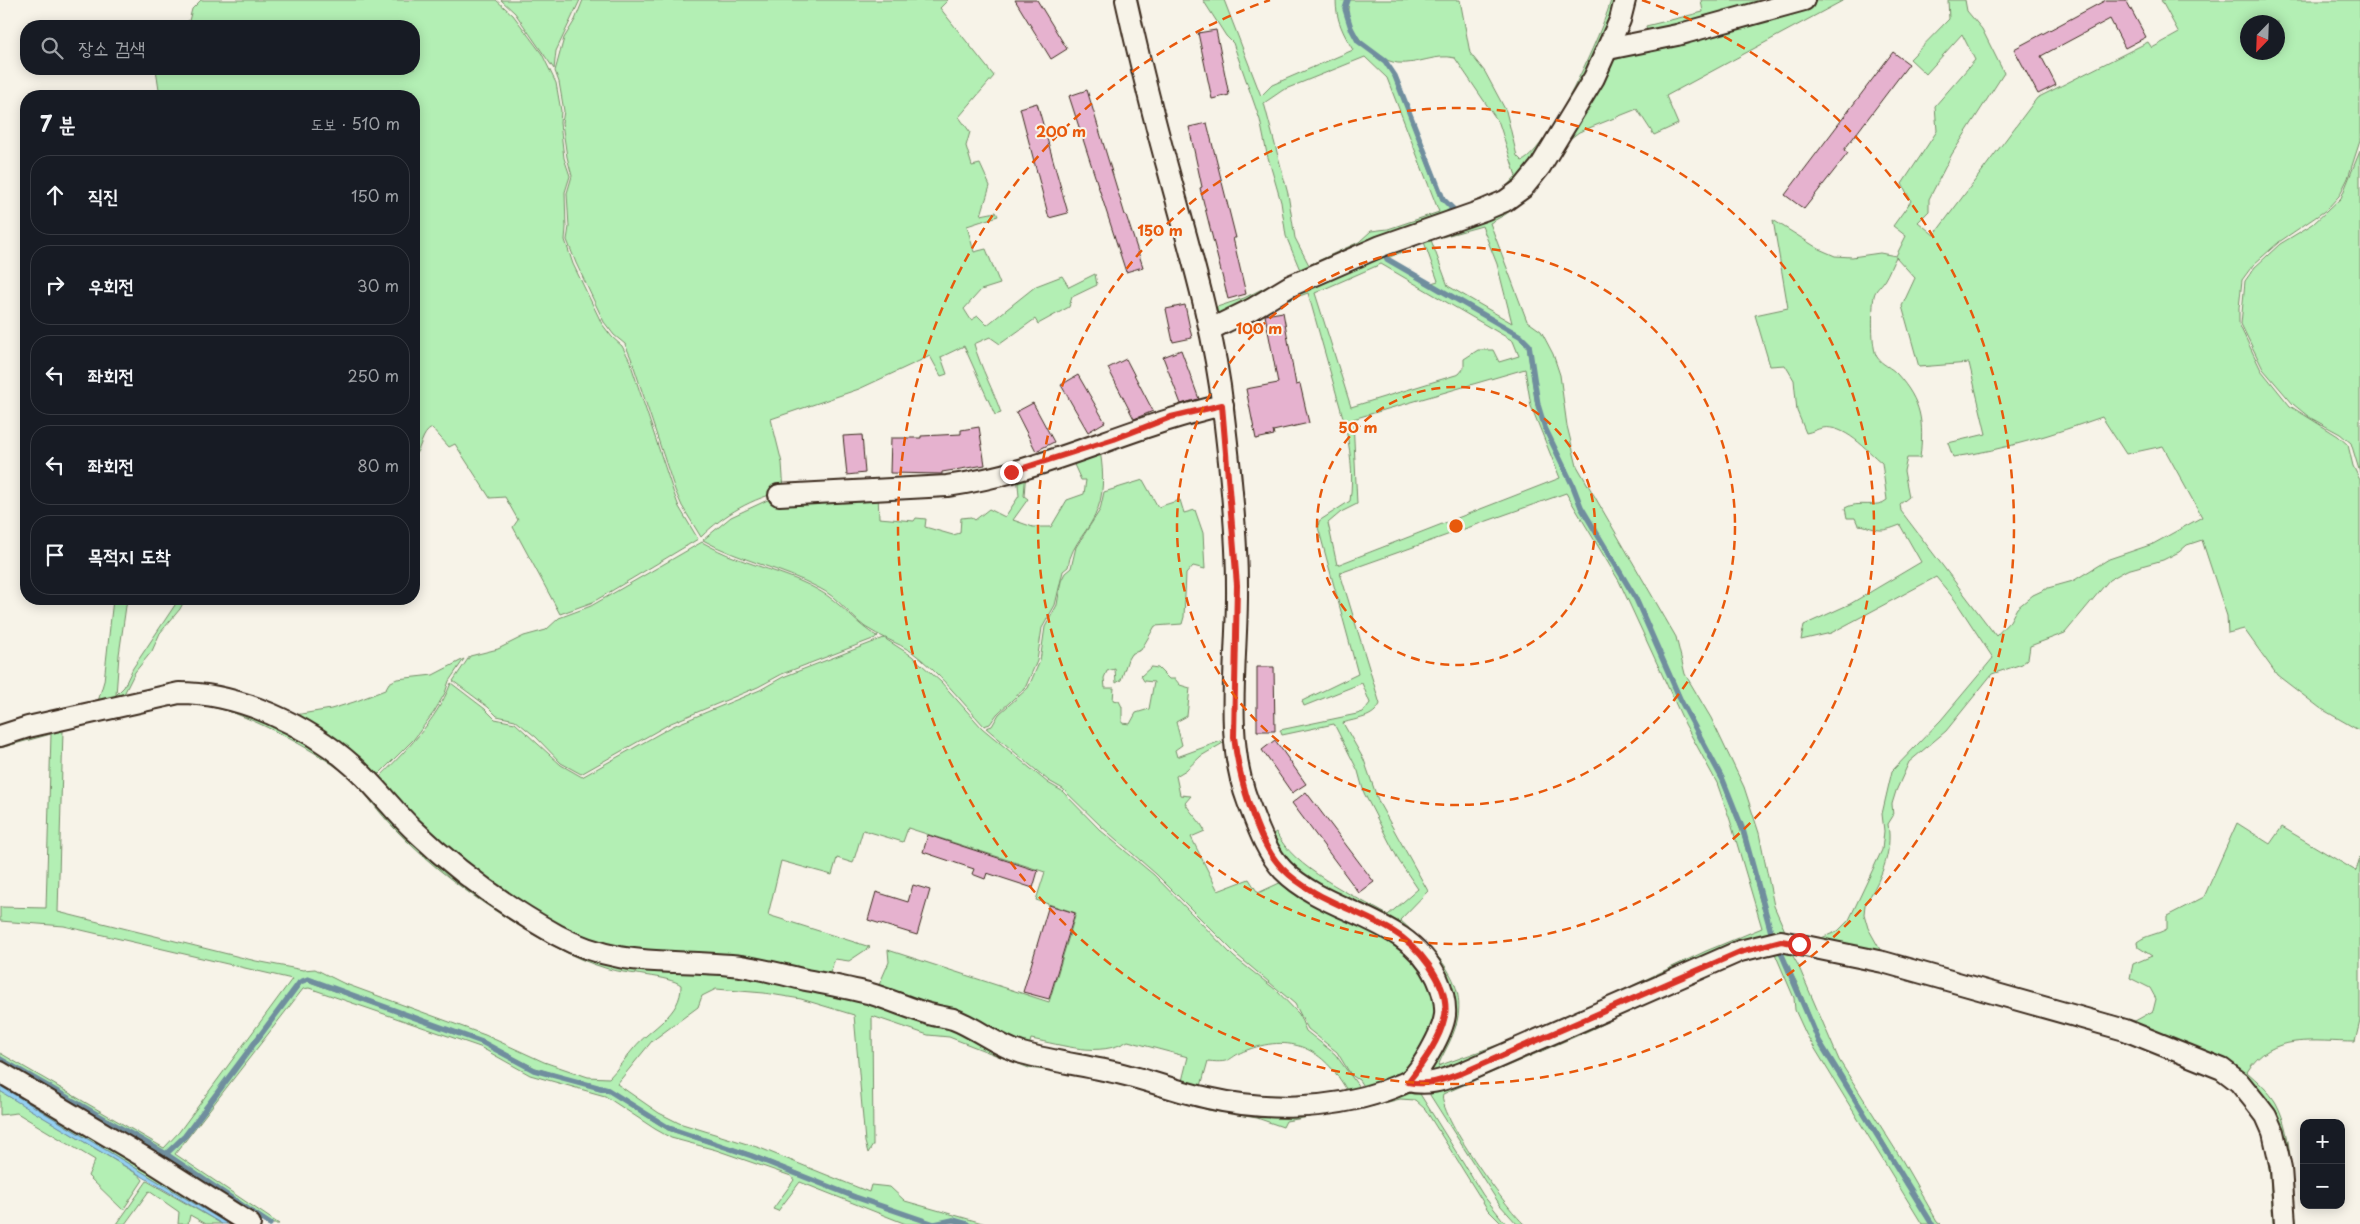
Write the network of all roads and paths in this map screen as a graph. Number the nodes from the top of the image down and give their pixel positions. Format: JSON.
{"nodes":[{"id":1,"x":1126,"y":0,"type":"edge"},
{"id":2,"x":1625,"y":0,"type":"edge"},
{"id":3,"x":1804,"y":0,"type":"edge"},
{"id":4,"x":1608,"y":49,"type":"junction"},
{"id":5,"x":1211,"y":330,"type":"junction"},
{"id":6,"x":1222,"y":405,"type":"junction"},
{"id":7,"x":779,"y":495,"type":"dead end"},
{"id":8,"x":0,"y":736,"type":"edge"},
{"id":9,"x":0,"y":1072,"type":"edge"},
{"id":10,"x":1408,"y":1082,"type":"junction"},
{"id":11,"x":250,"y":1224,"type":"edge"},
{"id":12,"x":2285,"y":1224,"type":"edge"}],
"edges":[{"from":1,"to":5,"type":"street"},
{"from":2,"to":4,"type":"street"},
{"from":3,"to":4,"type":"street"},
{"from":4,"to":5,"type":"street"},
{"from":5,"to":6,"type":"street"},
{"from":6,"to":7,"type":"street"},
{"from":6,"to":10,"type":"street"},
{"from":8,"to":10,"type":"street"},
{"from":9,"to":11,"type":"street"},
{"from":10,"to":12,"type":"street"}]}
